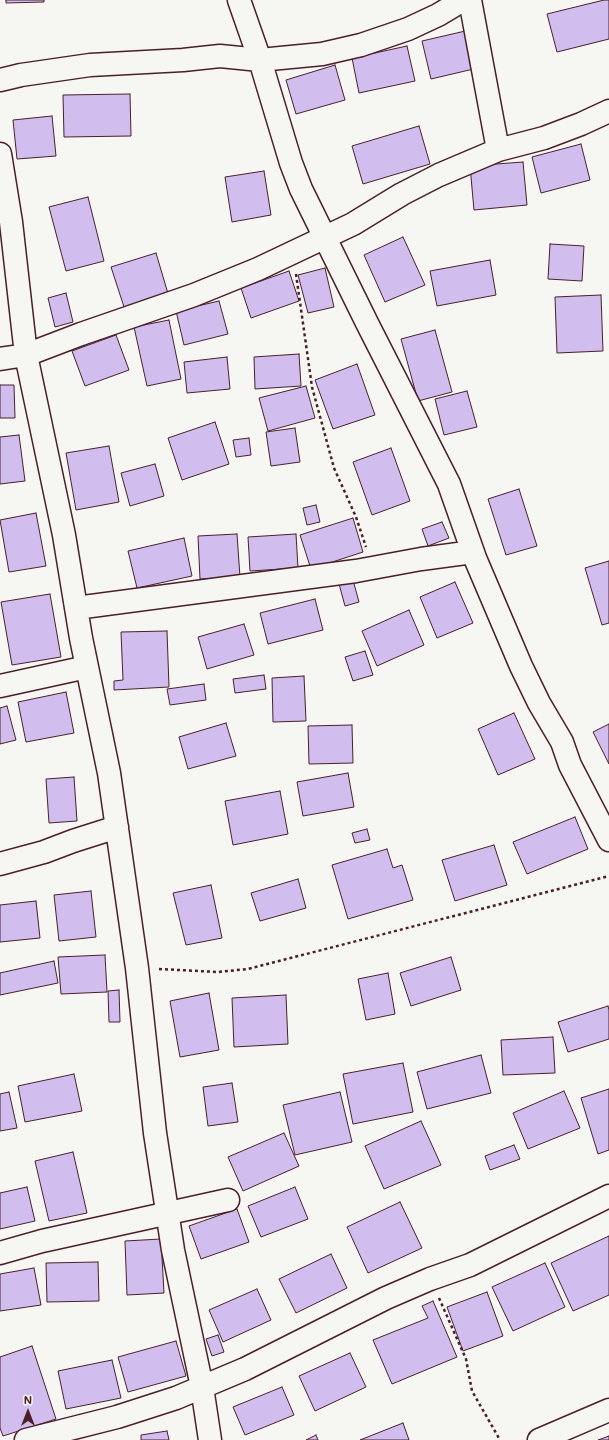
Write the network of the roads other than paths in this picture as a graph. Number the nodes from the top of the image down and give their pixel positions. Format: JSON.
{"nodes":[{"id":1,"x":240,"y":0,"type":"edge"},
{"id":2,"x":463,"y":0,"type":"edge"},
{"id":3,"x":470,"y":0,"type":"edge"},
{"id":4,"x":260,"y":60,"type":"junction"},
{"id":5,"x":0,"y":80,"type":"edge"},
{"id":6,"x":609,"y":111,"type":"edge"},
{"id":7,"x":498,"y":150,"type":"junction"},
{"id":8,"x":0,"y":154,"type":"edge"},
{"id":9,"x":324,"y":236,"type":"junction"},
{"id":10,"x":26,"y":355,"type":"junction"},
{"id":11,"x":0,"y":359,"type":"edge"},
{"id":12,"x":473,"y":552,"type":"junction"},
{"id":13,"x":76,"y":608,"type":"junction"},
{"id":14,"x":87,"y":667,"type":"junction"},
{"id":15,"x":0,"y":686,"type":"edge"},
{"id":16,"x":117,"y":827,"type":"junction"},
{"id":17,"x":609,"y":840,"type":"edge"},
{"id":18,"x":0,"y":864,"type":"edge"},
{"id":19,"x":609,"y":1196,"type":"edge"},
{"id":20,"x":228,"y":1200,"type":"dead end"},
{"id":21,"x":168,"y":1213,"type":"junction"},
{"id":22,"x":0,"y":1253,"type":"edge"},
{"id":23,"x":202,"y":1387,"type":"junction"},
{"id":24,"x":609,"y":1410,"type":"edge"},
{"id":25,"x":26,"y":1440,"type":"edge"},
{"id":26,"x":210,"y":1440,"type":"edge"},
{"id":27,"x":539,"y":1440,"type":"edge"}],
"edges":[{"from":1,"to":4,"type":"street"},
{"from":2,"to":4,"type":"street"},
{"from":3,"to":7,"type":"street"},
{"from":4,"to":5,"type":"street"},
{"from":4,"to":9,"type":"street"},
{"from":6,"to":7,"type":"street"},
{"from":7,"to":9,"type":"street"},
{"from":8,"to":10,"type":"street"},
{"from":9,"to":10,"type":"street"},
{"from":9,"to":12,"type":"street"},
{"from":10,"to":11,"type":"street"},
{"from":10,"to":13,"type":"street"},
{"from":12,"to":13,"type":"street"},
{"from":12,"to":17,"type":"street"},
{"from":13,"to":14,"type":"street"},
{"from":14,"to":15,"type":"street"},
{"from":14,"to":16,"type":"street"},
{"from":16,"to":18,"type":"street"},
{"from":16,"to":21,"type":"street"},
{"from":19,"to":23,"type":"street"},
{"from":20,"to":21,"type":"street"},
{"from":21,"to":22,"type":"street"},
{"from":21,"to":23,"type":"street"},
{"from":23,"to":25,"type":"street"},
{"from":23,"to":26,"type":"street"},
{"from":24,"to":27,"type":"street"}]}
